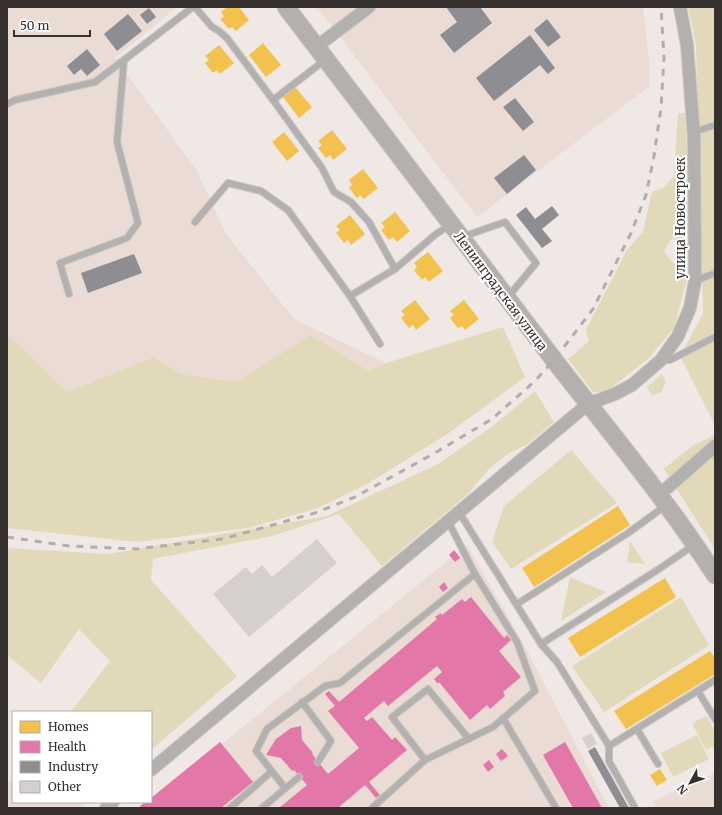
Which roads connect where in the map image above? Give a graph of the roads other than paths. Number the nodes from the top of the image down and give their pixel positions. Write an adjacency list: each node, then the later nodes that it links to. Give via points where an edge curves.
1 (194, 7): 6 (lane); 7 (lane, via 212,27 227,38)
2 (286, 7): 5 (main road, Ленинградская улица)
3 (369, 7): 5 (street)
4 (680, 7): 10 (street, улица Новостроек, via 688,45)
5 (321, 53): 7 (lane); 12 (main road, Ленинградская улица)
6 (124, 60): 8 (lane, via 95,82); 16 (lane, via 117,142 138,223 127,238 60,263)
7 (273, 100): 13 (lane, via 322,168 334,192 351,202 369,222)
8 (7, 104)
9 (715, 125): 10 (lane)
10 (694, 132): 15 (street, улица Новостроек)
11 (195, 222): 17 (lane, via 228,183 261,191 288,210)
12 (456, 231): 13 (lane, via 436,234); 18 (main road, Ленинградская улица); 18 (lane, via 505,222 536,263)
13 (395, 269): 17 (lane)
14 (715, 273): 15 (lane)
15 (695, 281): 21 (street, улица Новостроек, via 690,308 678,336)
16 (69, 294)
17 (350, 296): 20 (lane)
18 (507, 298): 22 (main road, Ленинградская улица)
19 (715, 337): 21 (lane, via 670,360)
20 (380, 344)
21 (661, 360): 22 (street, улица Новостроек, via 632,385)
22 (588, 404): 24 (main road, Ленинградская улица); 25 (street, улица Новостроек)
23 (715, 446): 24 (street)
24 (662, 500): 27 (main road, Ленинградская улица); 30 (lane, via 622,537)
25 (459, 512): 26 (street, улица Новостроек); 30 (lane)
26 (448, 521): 28 (lane); 43 (street, улица Новостроек)
27 (695, 544): 29 (main road, Ленинградская улица); 31 (lane)
28 (475, 574): 34 (lane, via 340,684 325,686); 35 (lane, via 517,642 535,690)
29 (715, 575)
30 (517, 604): 31 (lane)
31 (541, 644): 39 (lane, via 557,662)
32 (715, 680): 33 (lane)
33 (698, 691): 36 (lane); 37 (lane)
34 (302, 702): 41 (lane, via 331,741); 44 (lane, via 267,729 256,751)
35 (503, 718): 38 (lane, via 494,727); 50 (lane)
36 (715, 719)
37 (637, 729): 39 (lane); 42 (lane)
38 (469, 739): 40 (lane); 40 (lane, via 428,689 392,717)
39 (609, 746): 51 (lane, via 609,761)
40 (425, 760): 49 (lane)
41 (318, 762)
42 (658, 764)
43 (152, 769)
44 (271, 772): 46 (lane); 47 (lane)
45 (299, 777): 46 (lane)
46 (285, 788): 48 (lane)
47 (230, 808)
48 (262, 808)
49 (372, 808)
50 (556, 808)
51 (635, 808)

